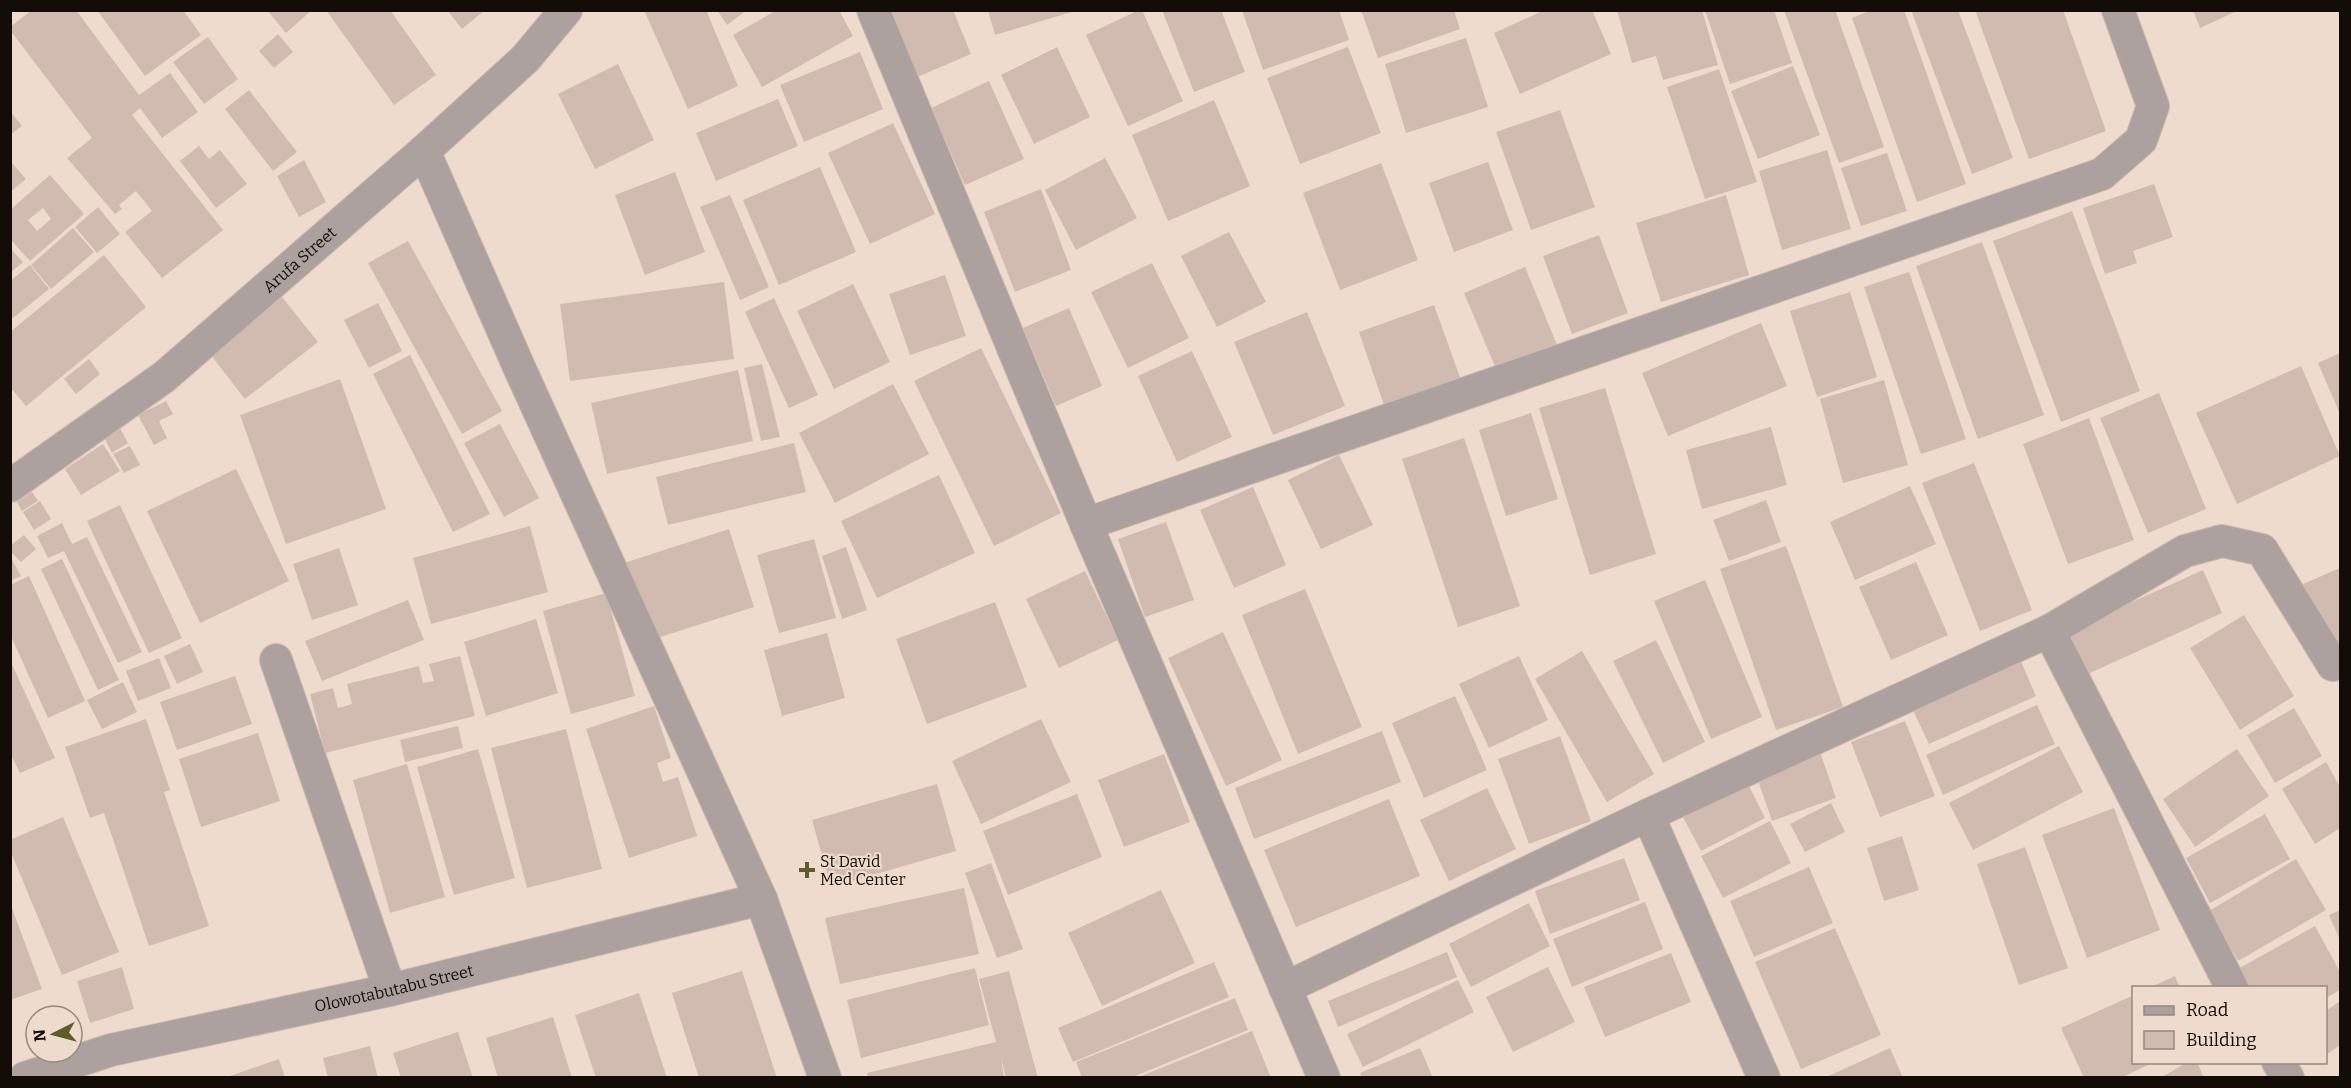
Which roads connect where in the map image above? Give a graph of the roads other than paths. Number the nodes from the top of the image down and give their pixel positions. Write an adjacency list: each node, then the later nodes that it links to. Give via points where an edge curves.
1 (566, 10): 4 (street, Arufa Street, via 525,59)
2 (873, 10): 6 (street)
3 (2118, 10): 6 (street, via 2153,106 2141,140 2102,174)
4 (424, 151): 5 (street, Arufa Street, via 164,377); 11 (street)
5 (10, 486)
6 (1086, 524): 13 (street)
7 (2049, 631): 9 (street, via 2185,552 2222,541 2262,550); 10 (street); 12 (street)
8 (276, 660): 14 (street)
9 (2333, 665)
10 (1648, 815): 13 (street); 19 (street)
11 (761, 899): 14 (street, Olowotabutabu Street); 17 (street)
12 (2231, 986)
13 (1285, 988): 18 (street)
14 (390, 990): 16 (street, Olowotabutabu Street, via 111,1050)
15 (2279, 1064): 20 (street)
16 (25, 1077)
17 (825, 1077)
18 (1324, 1077)
19 (1764, 1077)
20 (2288, 1077)

